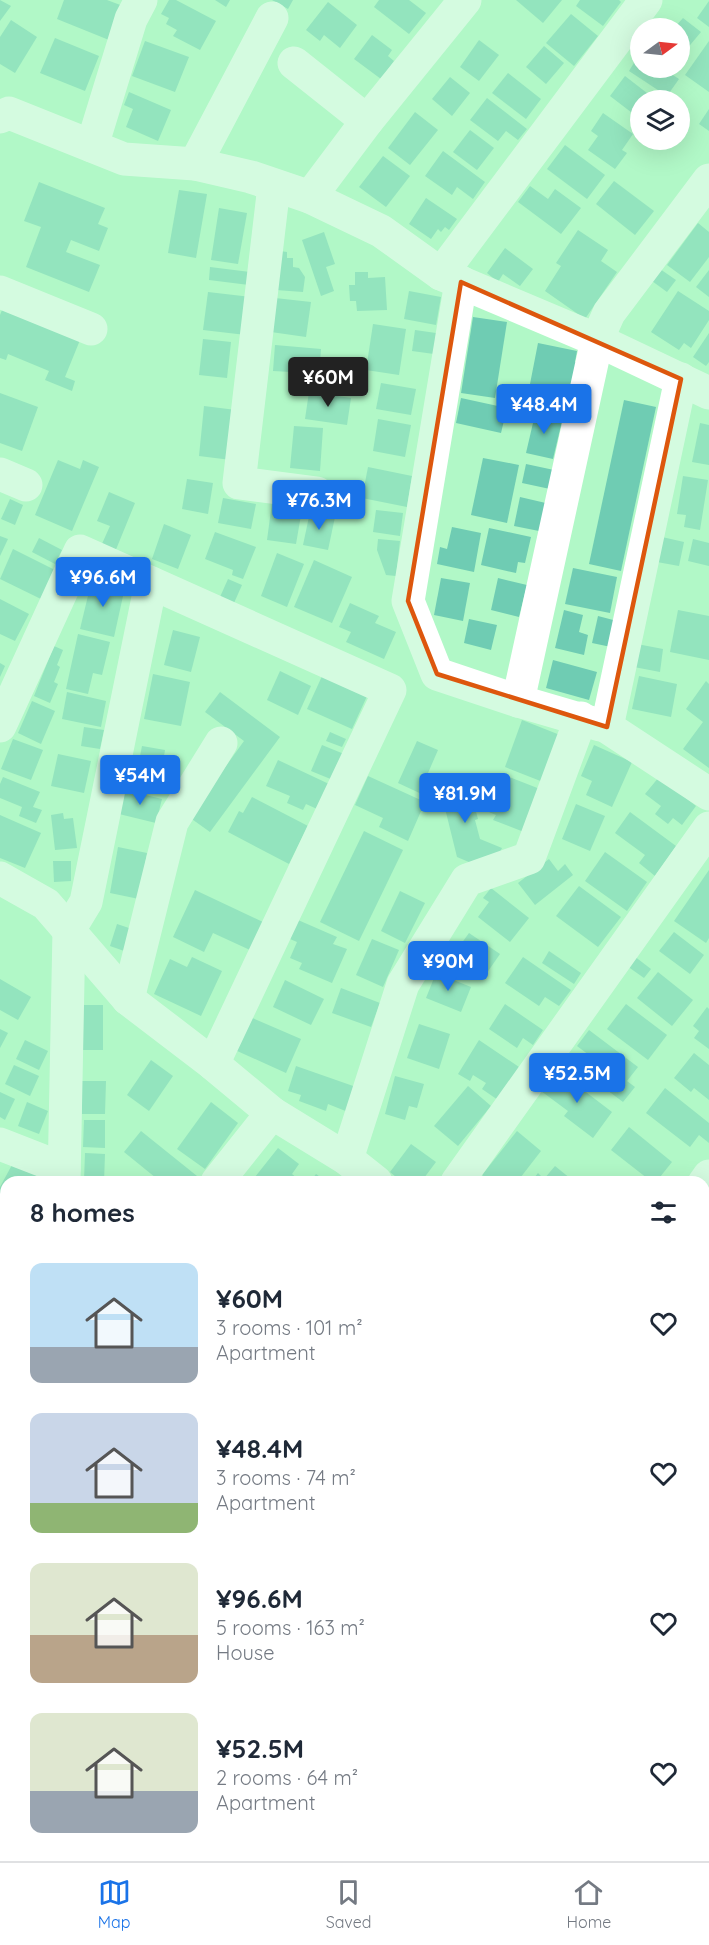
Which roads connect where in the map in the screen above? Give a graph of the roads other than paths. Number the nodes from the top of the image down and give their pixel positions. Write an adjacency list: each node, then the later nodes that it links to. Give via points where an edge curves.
1 (141, 0): 8 (street, via 131,19)
2 (646, 0): 13 (street)
3 (452, 5): 7 (street)
4 (272, 18): 9 (street)
5 (294, 63): 7 (street)
6 (3, 112): 8 (street)
7 (367, 121): 11 (street)
8 (92, 146): 9 (street, via 124,159)
9 (195, 164): 10 (street)
10 (274, 186): 11 (street); 18 (street, via 239,483)
11 (310, 197): 13 (street, via 381,231)
12 (704, 198): 16 (street, via 609,313)
13 (451, 278): 16 (street); 20 (street, via 408,601 437,674)
14 (0, 292): 15 (street)
15 (91, 329)
16 (597, 340): 17 (street); 20 (street)
17 (695, 386): 21 (street)
18 (317, 493)
19 (151, 583): 22 (street, via 80,551); 27 (street, via 86,902); 29 (street, via 390,690)
20 (518, 701): 21 (street)
21 (594, 722): 24 (street); 32 (street, via 529,858 466,880 404,984)
22 (0, 726)
23 (221, 743): 28 (street, via 172,822)
24 (709, 794)
25 (709, 828): 36 (street)
26 (0, 878): 27 (street, via 46,904)
27 (69, 930): 28 (street); 33 (street)
28 (128, 999): 29 (street)
29 (213, 1064): 30 (street)
30 (272, 1113): 32 (street); 34 (street)
31 (0, 1143): 33 (street)
32 (347, 1159): 35 (street)
33 (64, 1175)
34 (223, 1176)
35 (368, 1176)
36 (461, 1176)

